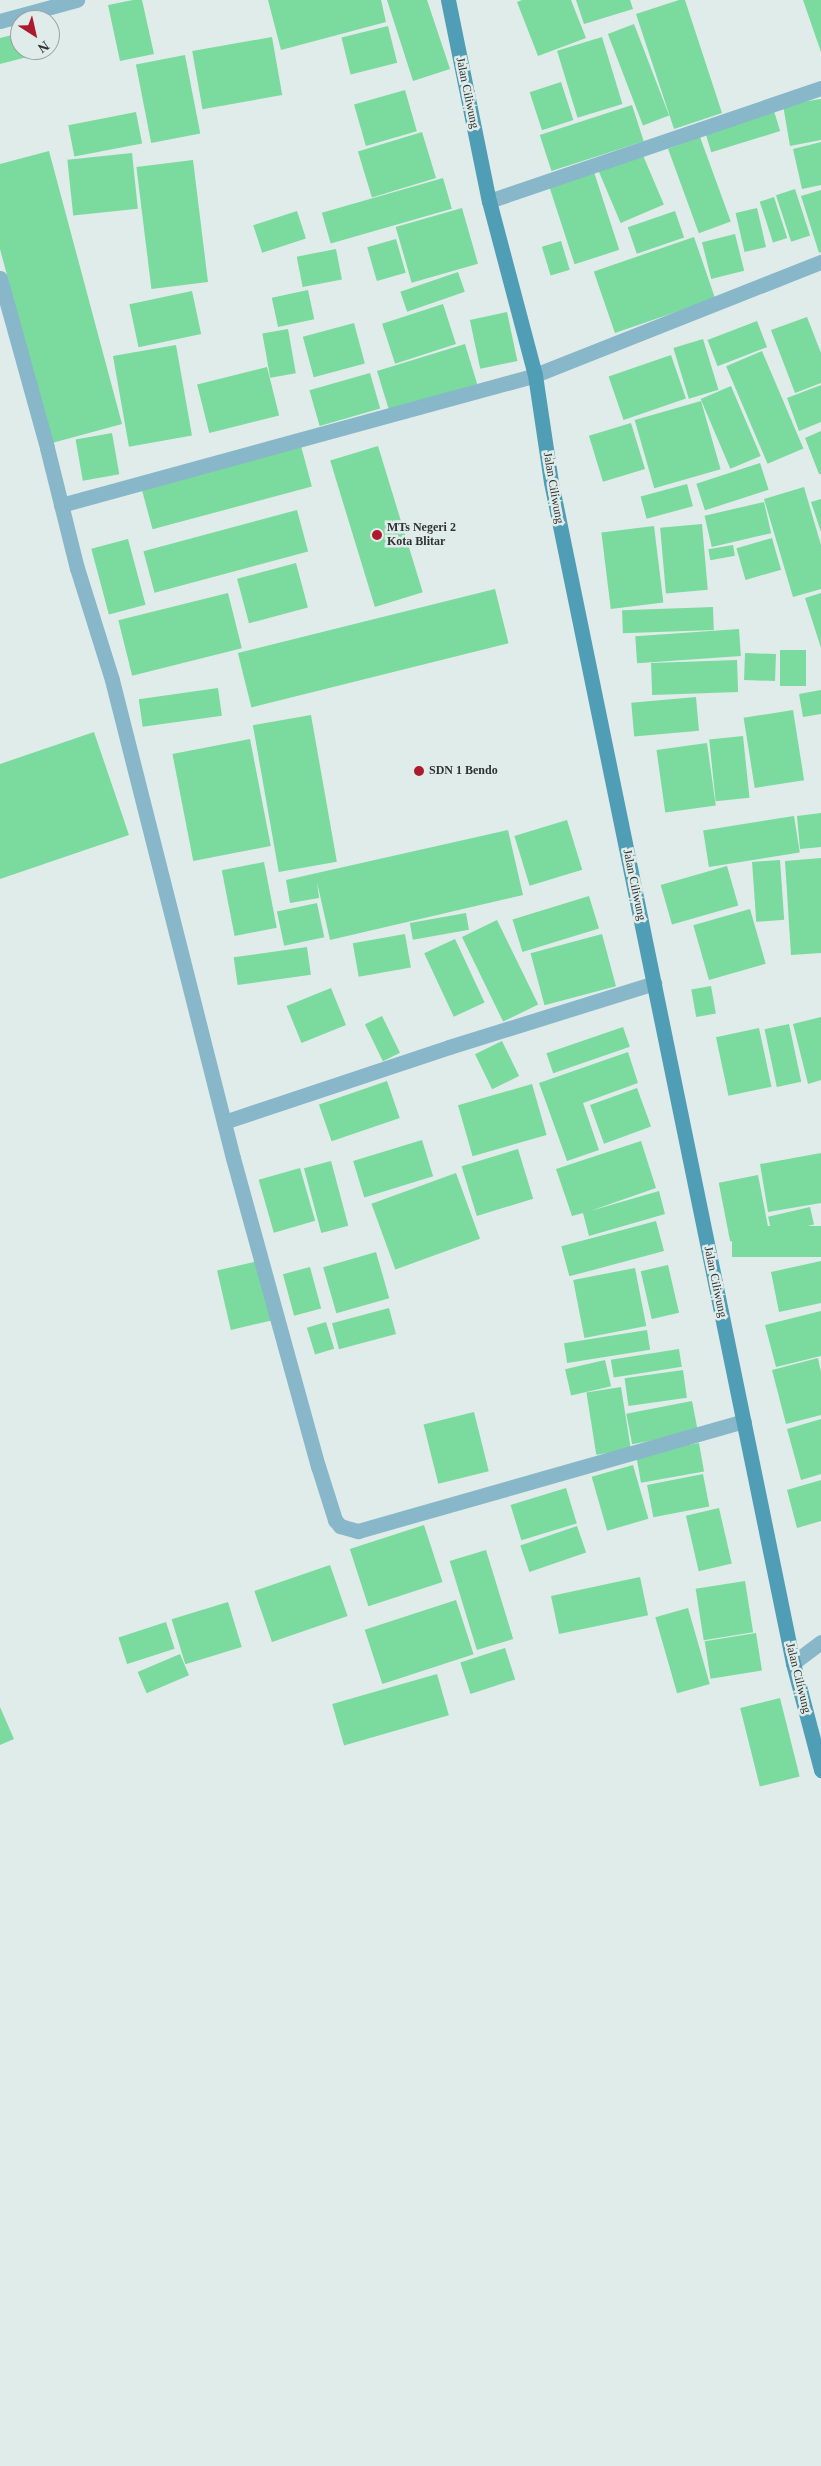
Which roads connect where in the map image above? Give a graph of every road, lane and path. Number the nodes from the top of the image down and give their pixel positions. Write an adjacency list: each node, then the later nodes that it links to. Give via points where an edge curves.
1 (77, 0): 3 (street)
2 (448, 0): 5 (main road, Jalan Ciliwung)
3 (0, 21)
4 (821, 88): 5 (street)
5 (489, 201): 8 (main road, Jalan Ciliwung)
6 (821, 262): 8 (street)
7 (0, 278): 9 (street)
8 (535, 375): 9 (street); 10 (main road, Jalan Ciliwung, via 551,482)
9 (61, 505): 11 (street, via 112,680)
10 (654, 983): 11 (street); 12 (main road, Jalan Ciliwung)
11 (224, 1122): 12 (street, via 318,1466 335,1520 340,1526 358,1531)
12 (744, 1421): 14 (main road, Jalan Ciliwung)
13 (821, 1642): 14 (street)
14 (793, 1663): 15 (main road, Jalan Ciliwung)
15 (821, 1770)

